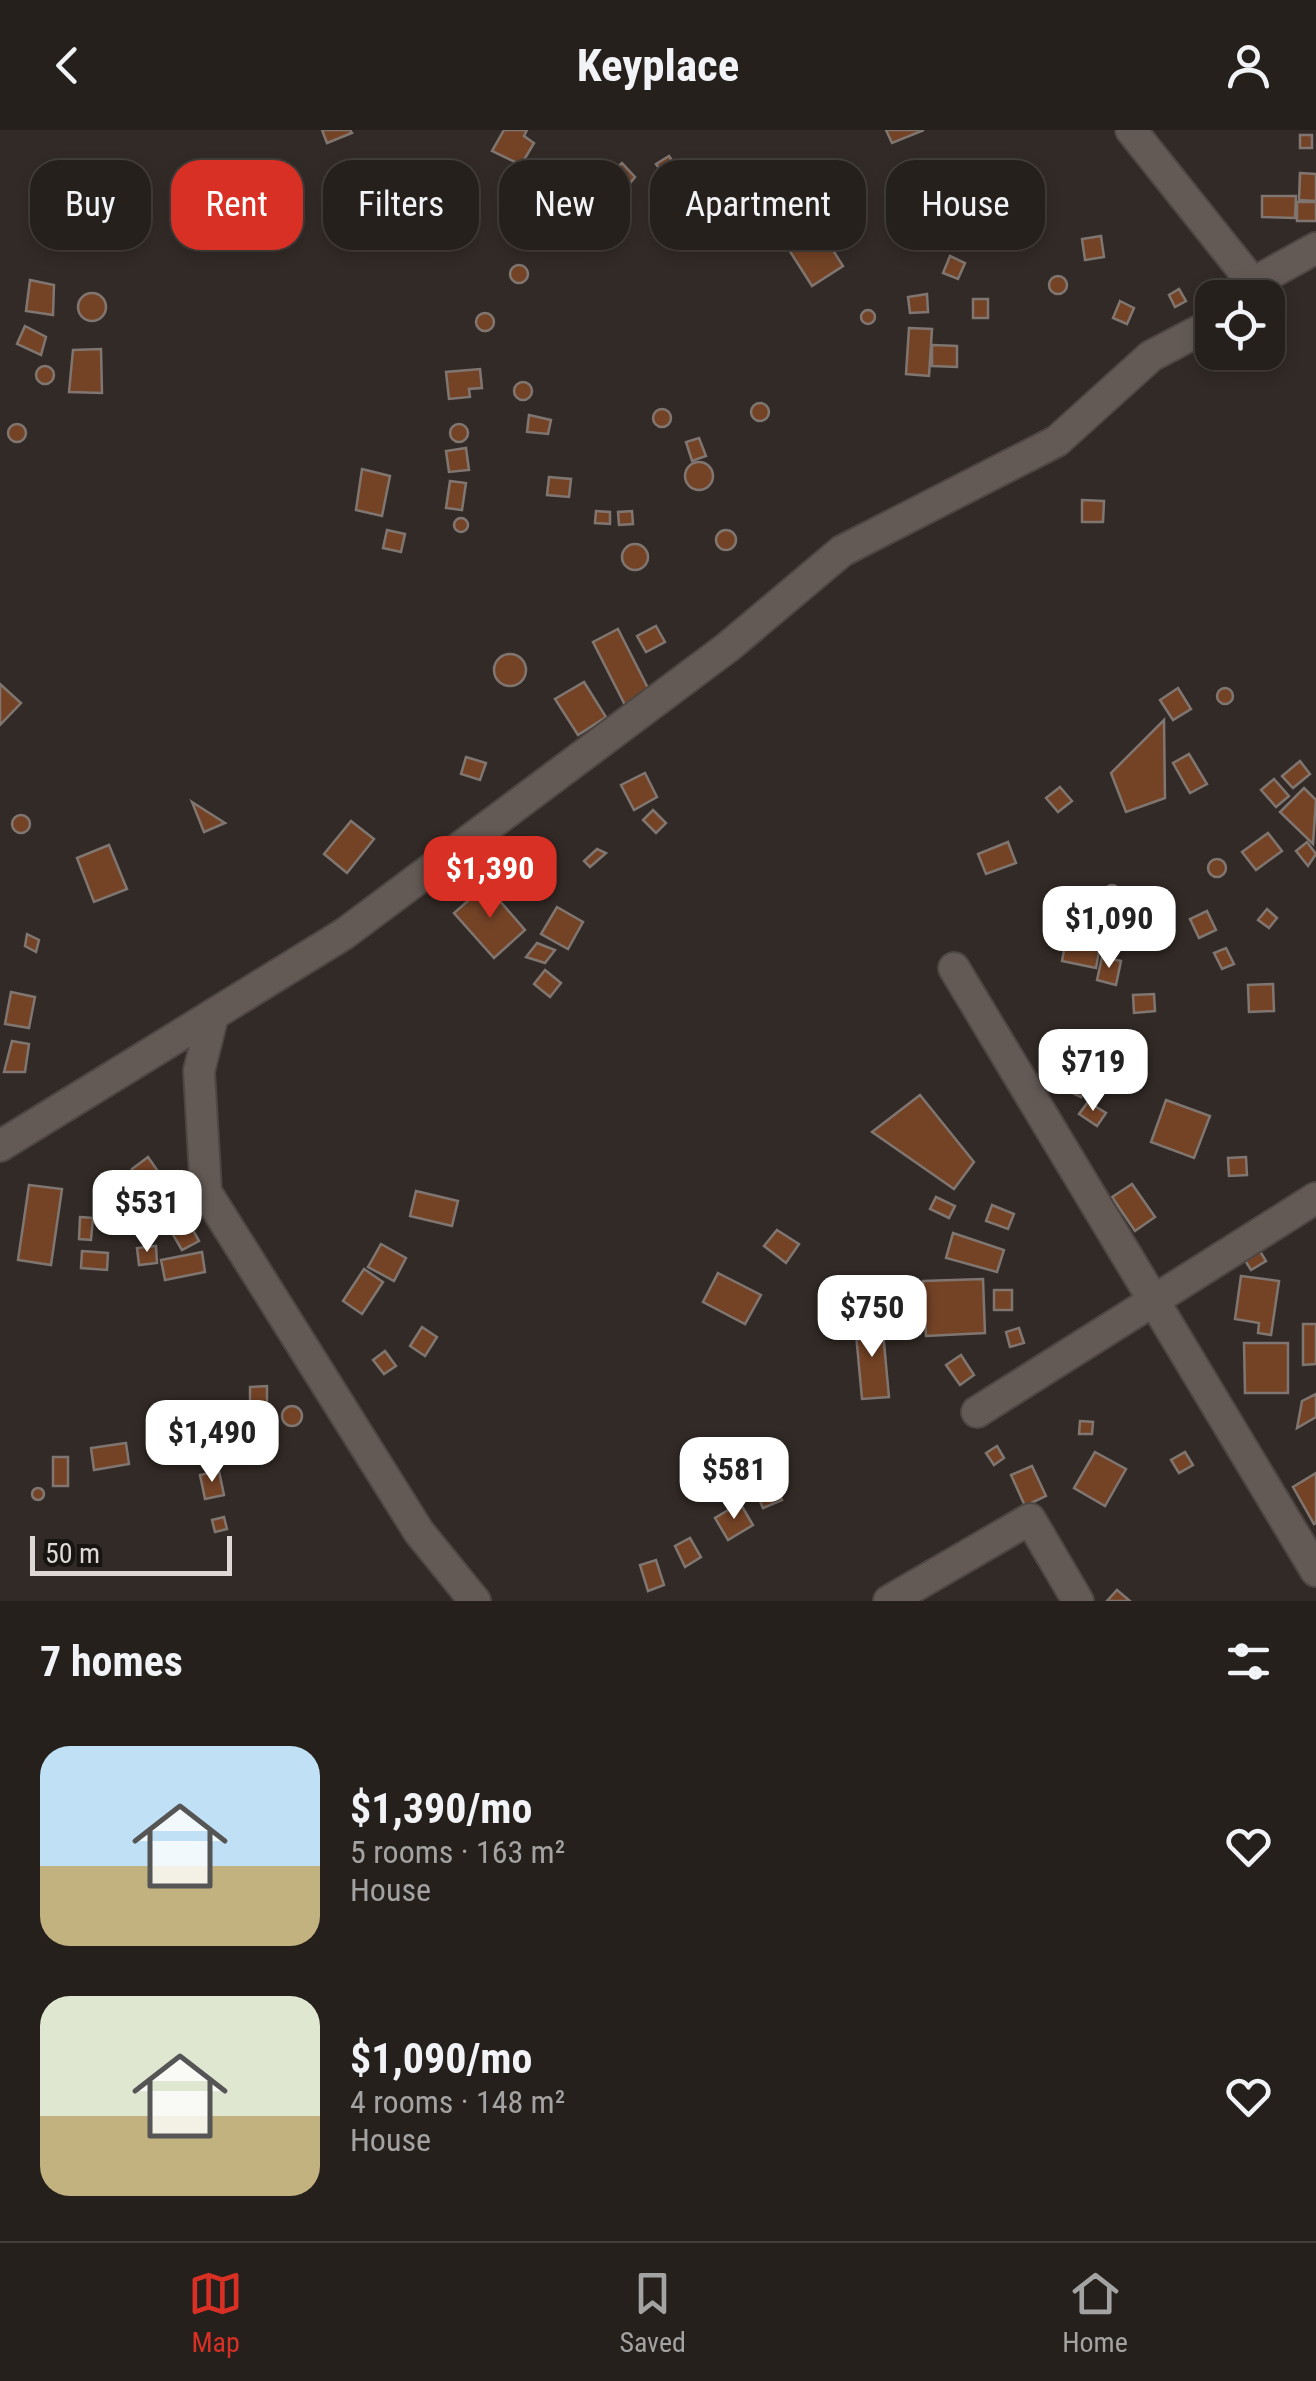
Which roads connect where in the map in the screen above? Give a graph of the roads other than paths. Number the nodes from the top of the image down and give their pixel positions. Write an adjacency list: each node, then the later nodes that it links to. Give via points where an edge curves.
1 (1132, 130): 3 (street)
2 (1316, 248): 4 (street)
3 (1239, 280)
4 (1263, 280)
5 (1195, 333): 7 (street, via 1151,356 1057,441 842,551 728,647 344,934)
6 (954, 968): 10 (street)
7 (213, 1015): 8 (street); 13 (street, via 198,1071 206,1192 418,1532)
8 (0, 1146)
9 (1316, 1198): 10 (street)
10 (1152, 1298): 11 (street); 12 (street)
11 (977, 1412)
12 (1316, 1571)
13 (475, 1601)
14 (889, 1601): 15 (street, via 1030,1518)
15 (1078, 1601)

